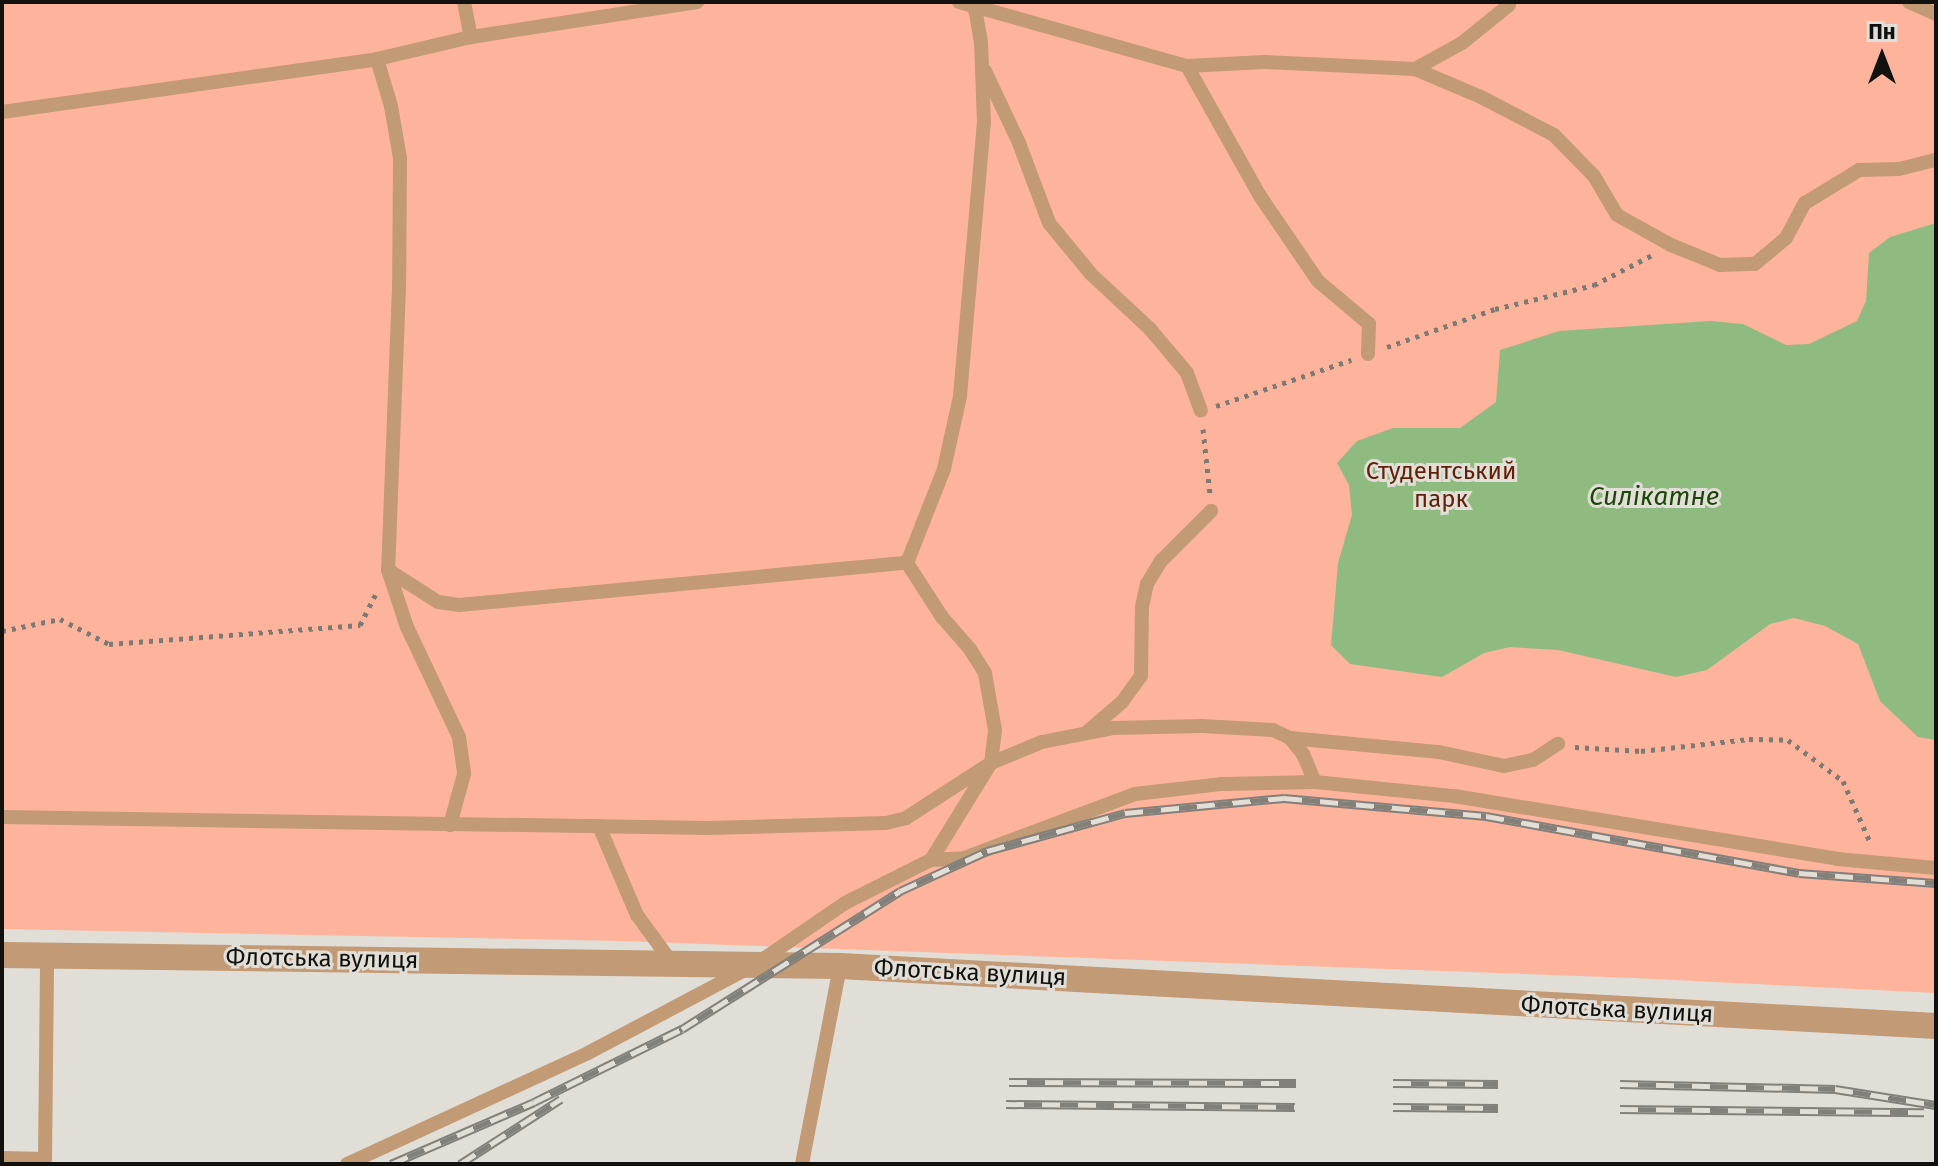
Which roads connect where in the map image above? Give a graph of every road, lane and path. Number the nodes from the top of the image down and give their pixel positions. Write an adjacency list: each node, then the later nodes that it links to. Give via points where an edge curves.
1 (464, 2): 7 (lane)
2 (697, 2): 7 (lane)
3 (1909, 2): 6 (lane)
4 (966, 3): 9 (lane); 10 (lane)
5 (1515, 3): 11 (lane, via 1462,43)
6 (1936, 14)
7 (471, 37): 8 (lane)
8 (377, 59): 12 (lane); 19 (lane, via 400,158)
9 (981, 64): 16 (lane, via 1049,223 1187,373); 18 (lane, via 984,123 960,396 944,469)
10 (1187, 66): 11 (lane, via 1264,62); 15 (lane, via 1260,196 1318,281 1369,324)
11 (1415, 69): 14 (lane, via 1554,135 1594,176 1617,215)
12 (2, 112)
13 (1936, 160): 14 (lane, via 1899,169 1859,170 1805,203 1786,238 1755,264 1720,265)
14 (1671, 245): 15 (path, via 1594,285 1495,309)
15 (1368, 354): 16 (path)
16 (1201, 411): 17 (path)
17 (1211, 511): 21 (lane, via 1161,561 1147,584 1141,676 1122,702)
18 (907, 563): 19 (lane, via 459,605 438,602); 24 (lane, via 985,673 995,730)
19 (388, 570): 20 (path, via 360,625 109,644 60,619); 27 (lane, via 407,627 459,737 464,774)
20 (2, 631)
21 (1084, 734): 22 (lane, via 1113,728 1202,726 1273,730); 24 (lane, via 1042,742)
22 (1290, 738): 23 (lane, via 1439,752 1504,766 1533,760); 25 (lane)
23 (1558, 744): 30 (path, via 1641,751 1788,740 1843,781)
24 (991, 763): 28 (lane, via 906,818 886,823); 29 (lane)
25 (1315, 782): 29 (lane, via 1222,784 1135,794 964,858); 30 (lane, via 1454,796)
26 (2, 817): 27 (lane)
27 (450, 825): 28 (lane)
28 (599, 826): 34 (lane, via 637,915)
29 (931, 860): 35 (lane, via 845,903)
30 (1880, 865): 31 (lane)
31 (1936, 868)
32 (2, 955): 33 (street, Флотська вулиця)
33 (47, 956): 34 (street, Флотська вулиця); 39 (lane)
34 (672, 963): 35 (street, Флотська вулиця)
35 (756, 964): 36 (street, Флотська вулиця); 40 (lane, via 588,1053)
36 (840, 966): 37 (street, Флотська вулиця); 41 (lane)
37 (1936, 1026)
38 (2, 1158): 39 (lane)
39 (50, 1161)
40 (347, 1164)
41 (802, 1164)

